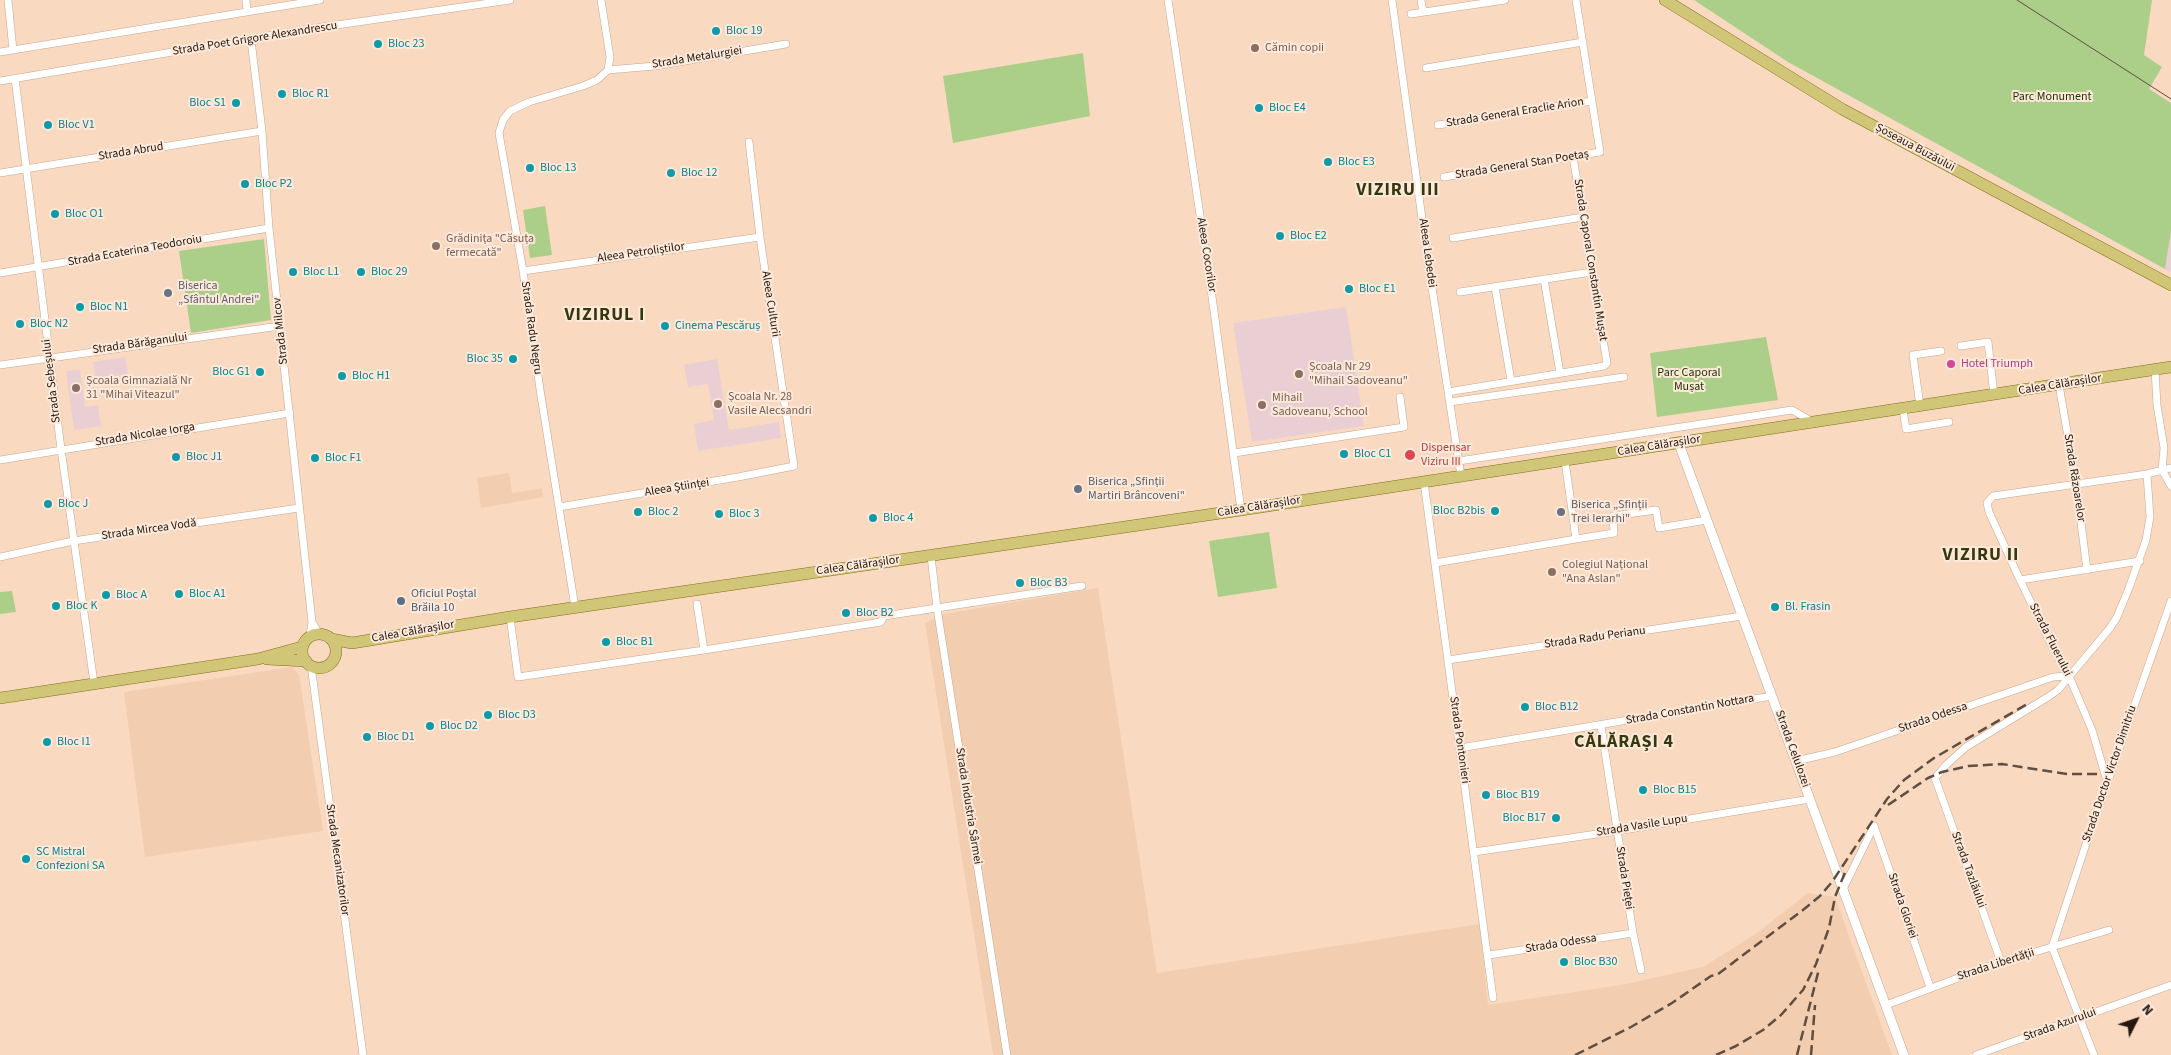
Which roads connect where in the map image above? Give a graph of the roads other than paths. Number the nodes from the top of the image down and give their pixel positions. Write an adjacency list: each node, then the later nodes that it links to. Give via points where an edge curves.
1 (8, 0): 18 (street)
2 (246, 0): 12 (street)
3 (320, 0): 12 (street)
4 (510, 0): 15 (street, Strada Poet Grigore Alexandrescu)
5 (600, 0): 21 (street, via 610,57)
6 (1168, 0): 65 (street, Aleea Cocorilor)
7 (1392, 0): 54 (street, Aleea Lebedei)
8 (1421, 0): 13 (street)
9 (1505, 0): 13 (street)
10 (1576, 0): 16 (street)
11 (1665, 0): 41 (main road, Șoseaua Buzăului, via 1842,109)
12 (247, 11): 18 (street)
13 (1423, 12): 14 (street)
14 (1411, 14)
15 (250, 40): 22 (street, Strada Poet Grigore Alexandrescu); 26 (street, Strada Milcov)
16 (1583, 42): 20 (street); 24 (street)
17 (786, 44): 21 (street, Strada Metalurgiei, via 655,66)
18 (13, 50): 19 (street)
19 (0, 52)
20 (1426, 68)
21 (608, 70): 37 (street, Strada Radu Negru, via 583,86 520,106 503,120 500,145)
22 (15, 78): 23 (street, Strada Poet Grigore Alexandrescu); 29 (street, Strada Sebeșului)
23 (0, 81)
24 (1592, 101): 25 (street, Strada General Eraclie Arion); 28 (street, Strada General Stan Poetaș, via 1600,152)
25 (1438, 125)
26 (262, 130): 29 (street, Strada Abrud); 33 (street, Strada Milcov)
27 (749, 142): 34 (street, Aleea Culturii)
28 (1572, 157): 31 (street, Strada General Stan Poetaș); 32 (street, Strada Caporal Constantin Mușat)
29 (27, 169): 30 (street, Strada Abrud); 36 (street, Strada Sebeșului)
30 (0, 173)
31 (1444, 177)
32 (1583, 216): 35 (street); 38 (street, Strada Caporal Constantin Mușat)
33 (269, 228): 36 (street, Strada Ecaterina Teodoroiu); 44 (street, Strada Milcov)
34 (760, 237): 37 (street, Aleea Petroliștilor); 69 (street, Aleea Culturii)
35 (1453, 238)
36 (39, 267): 39 (street, Strada Ecaterina Teodoroiu); 47 (street, Strada Sebeșului)
37 (523, 271): 77 (street, Strada Radu Negru)
38 (1592, 272): 40 (street); 50 (street, Strada Caporal Constantin Mușat, via 1607,363)
39 (0, 273)
40 (1544, 279): 42 (street); 50 (street)
41 (2171, 285)
42 (1495, 287): 43 (street); 52 (street)
43 (1460, 292)
44 (280, 326): 47 (street, Strada Bărăganului); 60 (street, Strada Milcov)
45 (1961, 346): 55 (street, via 1988,342)
46 (1941, 351): 58 (street, via 1913,355)
47 (49, 356): 48 (street, Strada Bărăganului); 64 (street, Strada Sebeșului)
48 (0, 365)
49 (2165, 366): 53 (main road, Calea Călărașilor); 71 (street, via 2157,405 2164,448)
50 (1560, 373): 52 (street)
51 (1624, 377): 57 (street)
52 (1511, 381): 54 (street)
53 (2059, 385): 55 (main road, Calea Călărașilor); 75 (street, Strada Răzoarelor)
54 (1448, 392): 57 (street, Aleea Lebedei)
55 (1994, 395): 58 (main road, Calea Călărașilor)
56 (1400, 396): 65 (street, via 1404,427)
57 (1450, 402): 67 (street, Aleea Lebedei)
58 (1920, 406): 59 (main road, Calea Călărașilor)
59 (1903, 408): 61 (main road, Calea Călărașilor); 62 (street, via 1906,429)
60 (290, 412): 64 (street, Strada Nicolae Iorga); 78 (street, Strada Milcov)
61 (1814, 422): 63 (main road, Calea Călărașilor); 67 (street, via 1792,410)
62 (1949, 422)
63 (1679, 444): 68 (main road, Calea Călărașilor); 80 (street, Strada Celulozei)
64 (61, 449): 66 (street, Strada Nicolae Iorga); 82 (street, Strada Sebeșului)
65 (1234, 453): 79 (street, Aleea Cocorilor)
66 (0, 460)
67 (1459, 461): 73 (street, Aleea Lebedei)
68 (1565, 461): 73 (main road, Calea Călărașilor); 81 (street)
69 (794, 466): 77 (street, Aleea Științei)
70 (2171, 468): 71 (street)
71 (2162, 470): 72 (street); 76 (street)
72 (2147, 474): 75 (street); 85 (street, via 2150,517)
73 (1462, 476): 74 (main road, Calea Călărașilor)
74 (1424, 482): 79 (main road, Calea Călărașilor); 86 (street, Strada Pontonieri)
75 (2076, 483): 87 (street, Strada Răzoarelor); 88 (street, Strada Fluerului, via 1994,496 1987,502 1988,512)
76 (2171, 486)
77 (559, 507): 92 (street, Strada Radu Negru)
78 (299, 508): 82 (street, Strada Mircea Vodă); 96 (street, Strada Milcov)
79 (1241, 510): 83 (main road, Calea Călărașilor)
80 (1707, 520): 81 (street, via 1659,528 1656,510 1613,516 1614,533); 95 (street, Strada Celulozei)
81 (1576, 539): 86 (street)
82 (73, 541): 84 (street, Strada Mircea Vodă); 106 (street, Strada Sebeșului)
83 (931, 556): 92 (main road, Calea Călărașilor); 93 (street, Strada Industria Sârmei)
84 (0, 557)
85 (2140, 561): 87 (street); 105 (street, via 2117,617)
86 (1435, 563): 103 (street, Strada Pontonieri)
87 (2087, 570): 88 (street)
88 (2020, 580): 105 (street, Strada Fluerului)
89 (1082, 586): 93 (street)
90 (2171, 601): 112 (street, Strada Doctor Victor Dimitriu)
91 (697, 604): 100 (street)
92 (575, 607): 94 (main road, Calea Călărașilor)
93 (937, 608): 100 (street, via 884,616 881,622); 129 (street, Strada Industria Sârmei)
94 (510, 616): 98 (main road, Calea Călărașilor); 100 (street, via 518,677)
95 (1742, 616): 103 (street, Strada Radu Perianu); 107 (street, Strada Celulozei)
96 (315, 635): 97 (main road); 99 (main road)
97 (330, 639): 98 (main road, Calea Călărașilor); 101 (main road, via 335,648)
98 (352, 643): 101 (main road, Calea Călărașilor)
99 (302, 647): 102 (main road); 104 (main road, via 303,657)
100 (704, 650)
101 (334, 657): 104 (main road, via 324,666)
102 (258, 659): 104 (main road); 106 (main road)
103 (1448, 660): 110 (street, Strada Pontonieri)
104 (308, 663): 128 (street, Strada Mecanizatorilor)
105 (2069, 676): 111 (street, Strada Odessa, via 2053,677 1835,752); 112 (street, Strada Fluerului, via 2092,730); 121 (street, Strada Tazlăului, via 2048,698 1966,747 1935,778)
106 (94, 683): 108 (main road)
107 (1772, 696): 109 (street, Strada Constantin Nottara); 111 (street, Strada Celulozei)
108 (0, 698)
109 (1601, 726): 110 (street, Strada Constantin Nottara); 114 (street, Strada Pieței)
110 (1460, 748): 115 (street, Strada Pontonieri)
111 (1796, 761): 113 (street, Strada Celulozei)
112 (2107, 781): 119 (street, Strada Doctor Victor Dimitriu)
113 (1810, 798): 114 (street, Strada Vasile Lupu); 116 (street, Strada Celulozei)
114 (1617, 831): 115 (street, Strada Vasile Lupu); 118 (street, Strada Pieței)
115 (1474, 852): 120 (street, Strada Pontonieri)
116 (1843, 889): 124 (street, Strada Gloriei, via 1874,826); 126 (street, Strada Celulozei)
117 (2109, 930): 119 (street, Strada Libertății)
118 (1633, 932): 120 (street, Strada Odessa); 122 (street, Strada Pieței)
119 (2052, 947): 121 (street, Strada Libertății); 127 (street)
120 (1489, 955): 125 (street, Strada Pontonieri)
121 (2001, 962): 124 (street, Strada Libertății)
122 (1641, 970)
123 (2171, 985): 127 (street, Strada Azurului)
124 (1930, 987): 126 (street, Strada Libertății)
125 (1494, 998)
126 (1886, 1005): 130 (street, Strada Celulozei)
127 (2080, 1018): 131 (street, Strada Azurului); 132 (street)
128 (363, 1055)
129 (1006, 1055)
130 (1904, 1055)
131 (1976, 1055)
132 (2094, 1055)

